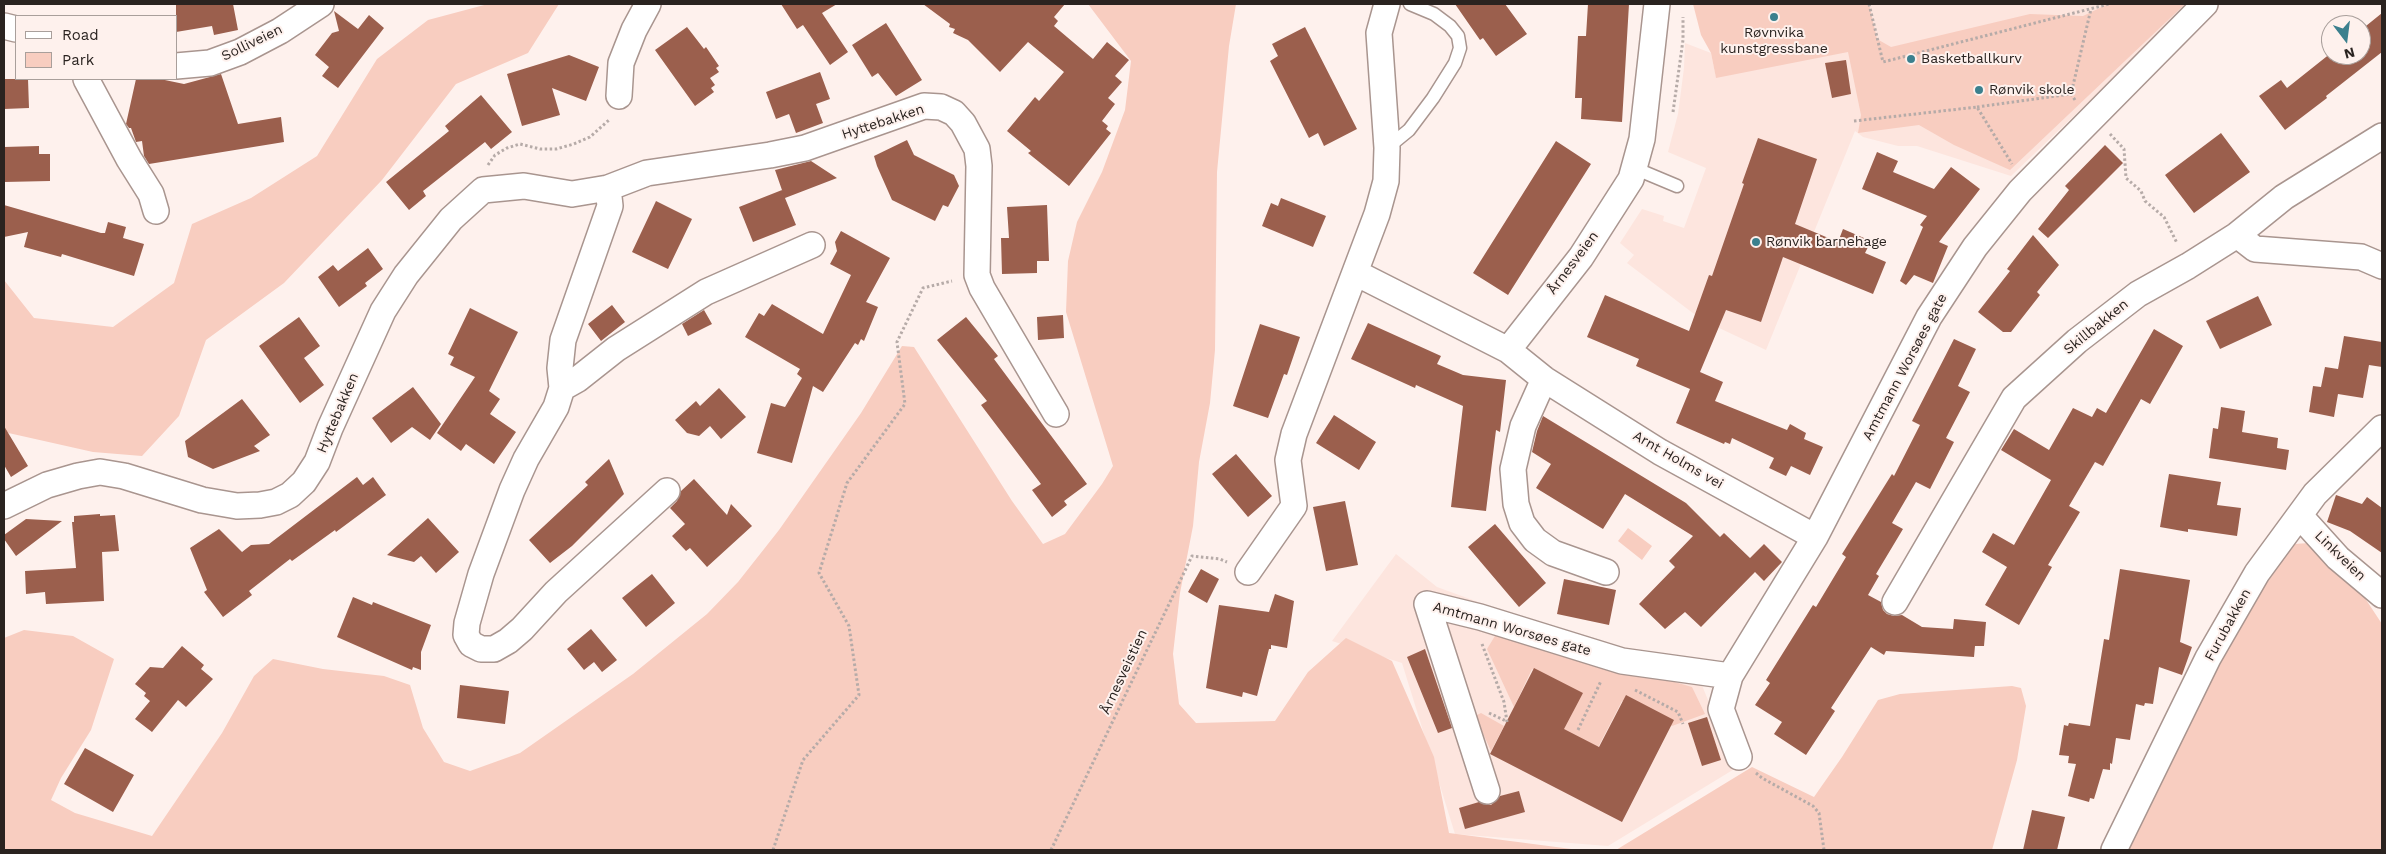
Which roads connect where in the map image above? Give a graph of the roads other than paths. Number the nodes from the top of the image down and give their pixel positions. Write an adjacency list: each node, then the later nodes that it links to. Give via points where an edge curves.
1 (321, 4): 7 (street, Solliveien, via 240,52 210,63)
2 (648, 4): 9 (street, via 621,63)
3 (1387, 4): 11 (street, via 1379,33)
4 (1410, 4): 11 (lane, via 1434,14 1450,26 1458,36 1460,48 1455,63 1433,98 1409,130)
5 (1657, 4): 12 (street, Årnesveien, via 1642,139)
6 (2205, 4): 28 (street, Amtmann Worsøes gate, via 2020,191 1975,246 1929,317)
7 (178, 66)
8 (87, 80): 15 (street, via 151,194)
9 (619, 96)
10 (2382, 136): 16 (street, Skillbakken, via 2284,197)
11 (1387, 148): 19 (street, via 1386,181)
12 (1634, 168): 13 (lane); 20 (street, Årnesveien, via 1631,179 1581,257)
13 (1677, 186)
14 (608, 188): 22 (street, via 610,206 563,340); 23 (street, Hyttebakken, via 647,173 805,148 924,106 942,107 954,113 977,149 977,275); 26 (street, Hyttebakken, via 572,194 524,186 483,190 451,219 406,275 383,311 317,462 304,482 290,495 260,506 237,506 202,500 100,472 47,485)
15 (156, 211)
16 (2237, 235): 18 (street, via 2255,249 2361,257); 32 (street, Skillbakken, via 2138,294 2014,398)
17 (812, 244): 22 (street, via 706,292 623,344)
18 (2382, 266)
19 (1356, 273): 20 (street); 29 (street, via 1294,434 1288,460 1294,506)
20 (1508, 350): 21 (street, Arnt Holms vei)
21 (1544, 379): 28 (street, Arnt Holms vei, via 1660,452); 30 (street, via 1523,426 1513,469 1516,504 1522,523 1535,540 1553,553)
22 (562, 388): 25 (street, via 556,407 512,490 481,574 467,623 466,635 472,644 481,649 494,649 508,641 556,592)
23 (1056, 414)
24 (2382, 428): 27 (street, Furubakken, via 2316,494)
25 (667, 491)
26 (4, 506)
27 (2300, 516): 31 (street, Linkveien, via 2338,558); 36 (street, Furubakken, via 2257,573 2208,658)
28 (1815, 537): 33 (street, Amtmann Worsøes gate)
29 (1248, 572)
30 (1606, 572)
31 (2382, 595)
32 (1895, 602)
33 (1730, 676): 34 (street, Amtmann Worsøes gate, via 1721,709); 35 (street, Amtmann Worsøes gate, via 1622,661 1427,604)
34 (1739, 757)
35 (1487, 791)
36 (2114, 850)

